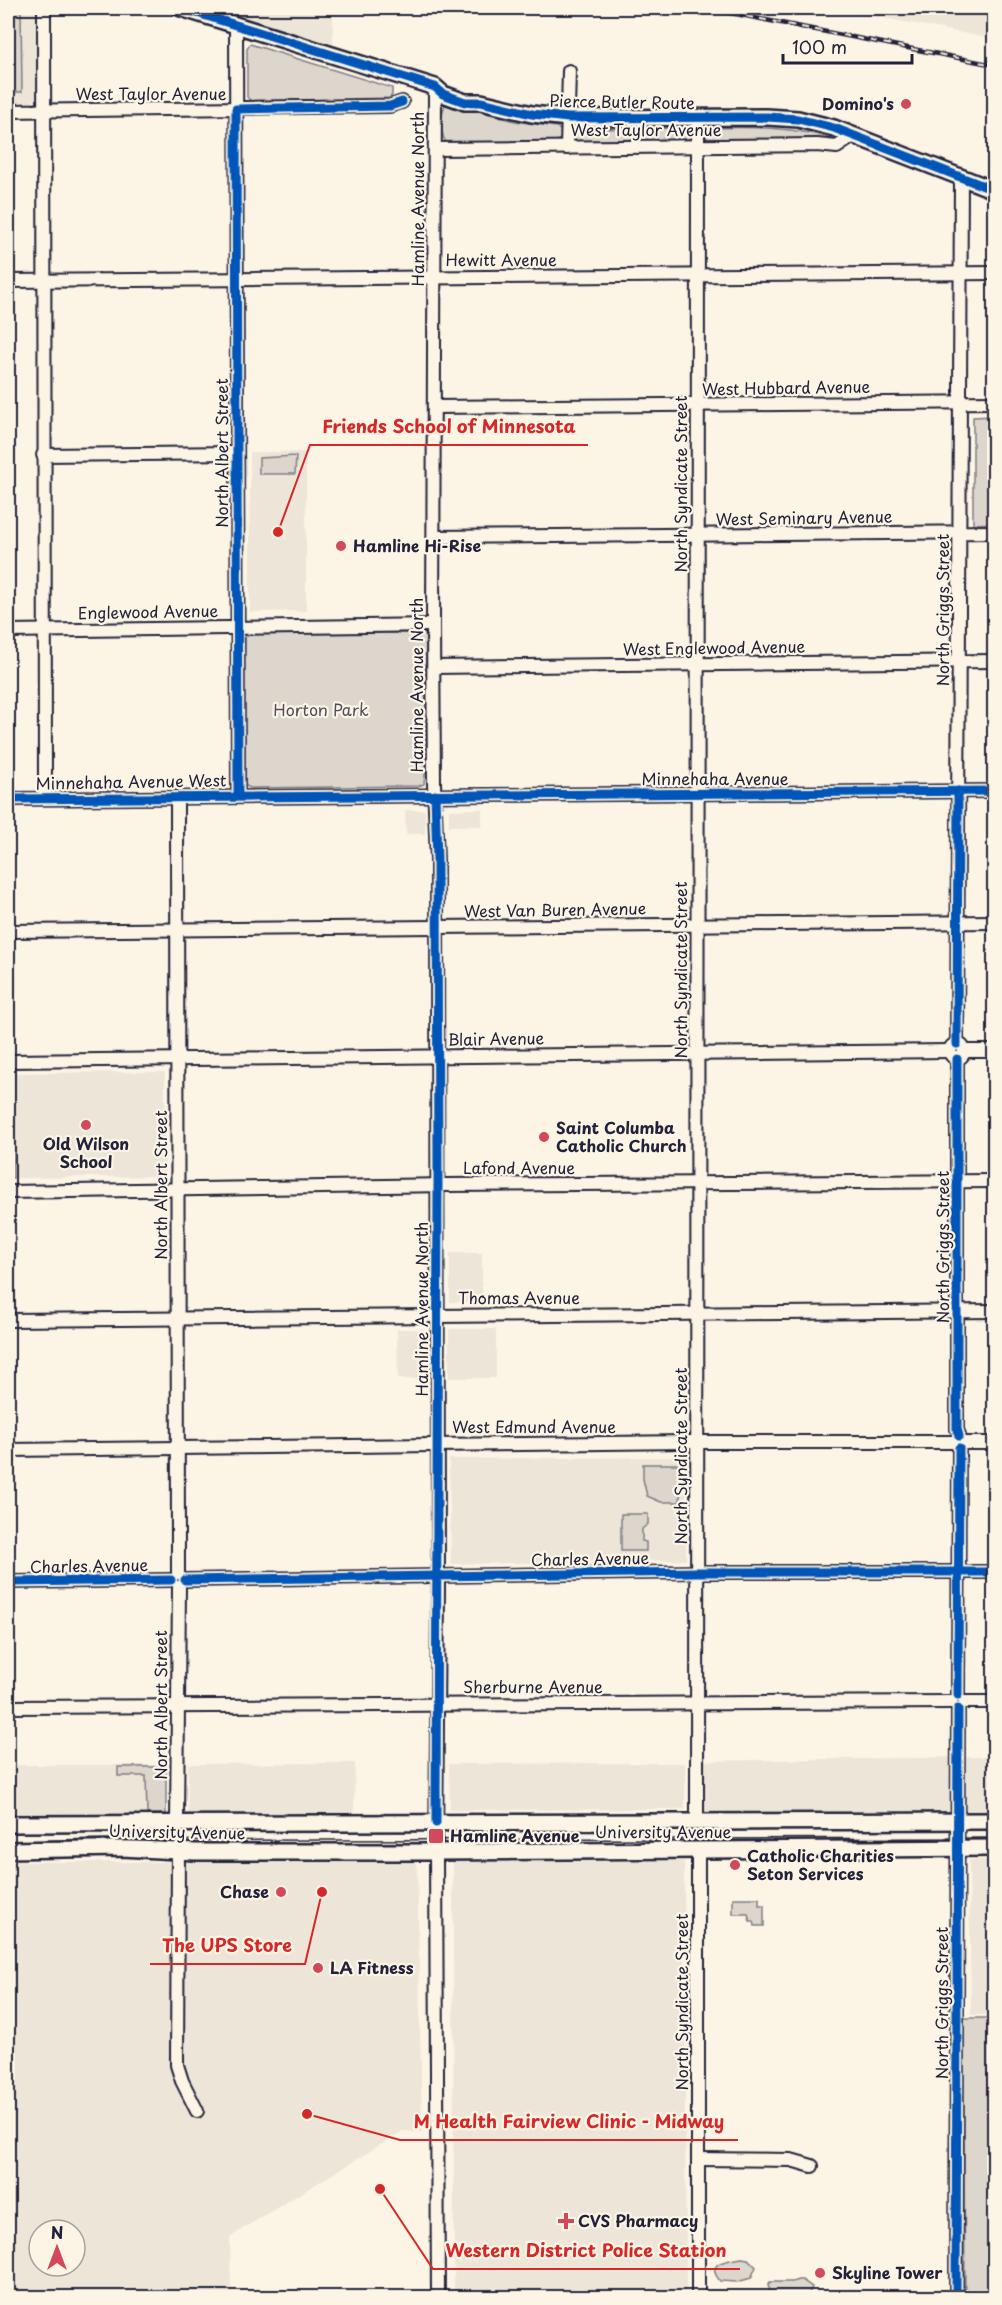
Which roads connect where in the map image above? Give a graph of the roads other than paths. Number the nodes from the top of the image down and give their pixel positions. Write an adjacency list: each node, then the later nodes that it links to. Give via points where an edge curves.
1 (44, 8): 9 (street)
2 (181, 8): 3 (main road, Pierce Butler Route)
3 (237, 25): 5 (main road, Pierce Butler Route); 7 (street, North Albert Street)
4 (569, 71): 10 (street)
5 (435, 87): 10 (main road, Pierce Butler Route, via 465,102); 15 (street, Hamline Avenue North)
6 (402, 102): 7 (street, West Taylor Avenue, via 390,106)
7 (236, 109): 9 (street, West Taylor Avenue); 22 (street, North Albert Street)
8 (8, 111): 9 (street, West Taylor Avenue)
9 (44, 111): 23 (street)
10 (568, 118): 11 (main road, Pierce Butler Route); 14 (street)
11 (698, 118): 12 (main road, Pierce Butler Route, via 786,118); 13 (street, North Syndicate Street)
12 (854, 136): 13 (street, West Taylor Avenue, via 842,146 830,147); 16 (main road, Pierce Butler Route)
13 (698, 147): 14 (street, West Taylor Avenue); 21 (street, North Syndicate Street)
14 (567, 148): 15 (street, West Taylor Avenue)
15 (435, 149): 20 (street, Hamline Avenue North)
16 (961, 177): 17 (main road, Pierce Butler Route); 19 (street, North Griggs Street)
17 (994, 190)
18 (994, 273): 19 (street, Hewitt Avenue)
19 (959, 274): 21 (street, Hewitt Avenue); 25 (street, North Griggs Street)
20 (434, 276): 21 (street, Hewitt Avenue); 22 (street, Hewitt Avenue); 28 (street, Hamline Avenue North)
21 (698, 276): 27 (street, North Syndicate Street)
22 (237, 278): 23 (street, Hewitt Avenue); 29 (street, North Albert Street)
23 (45, 280): 24 (street, Hewitt Avenue); 30 (street)
24 (8, 281)
25 (959, 402): 26 (street, West Hubbard Avenue); 27 (street, West Hubbard Avenue); 32 (street, North Griggs Street)
26 (994, 402)
27 (698, 406): 28 (street, West Hubbard Avenue); 33 (street, North Syndicate Street)
28 (434, 407): 34 (street, Hamline Avenue North)
29 (237, 453): 30 (street); 36 (street, North Albert Street)
30 (43, 455): 37 (street)
31 (994, 532): 32 (street, West Seminary Avenue)
32 (959, 533): 33 (street, West Seminary Avenue); 39 (street, North Griggs Street)
33 (698, 535): 34 (street, West Seminary Avenue); 41 (street, North Syndicate Street)
34 (434, 537): 35 (street, Hamline Avenue North)
35 (433, 625): 36 (street, Englewood Avenue); 42 (street, Hamline Avenue North)
36 (237, 627): 37 (street, Englewood Avenue); 47 (street, North Albert Street)
37 (45, 630): 38 (street, Englewood Avenue); 49 (street)
38 (8, 631)
39 (959, 662): 40 (street, West Englewood Avenue); 41 (street, West Englewood Avenue); 43 (street, North Griggs Street)
40 (994, 662)
41 (698, 665): 42 (street, West Englewood Avenue); 45 (street, North Syndicate Street)
42 (434, 667): 46 (street, Hamline Avenue North)
43 (958, 791): 44 (street, Minnehaha Avenue); 45 (street, Minnehaha Avenue); 52 (street, North Griggs Street)
44 (994, 791)
45 (698, 794): 46 (street, Minnehaha Avenue); 53 (street, North Syndicate Street)
46 (435, 795): 47 (street, Minnehaha Avenue West); 54 (street, Hamline Avenue North)
47 (238, 796): 48 (street, Minnehaha Avenue West)
48 (177, 797): 49 (street, Minnehaha Avenue West); 55 (street, North Albert Street)
49 (45, 798): 50 (street, Minnehaha Avenue West)
50 (8, 799)
51 (994, 921): 52 (street, West Van Buren Avenue)
52 (958, 922): 53 (street, West Van Buren Avenue); 57 (street, North Griggs Street)
53 (698, 925): 54 (street, West Van Buren Avenue); 59 (street, North Syndicate Street)
54 (437, 927): 55 (street, West Van Buren Avenue); 60 (street, Hamline Avenue North)
55 (178, 929): 56 (street, West Van Buren Avenue); 61 (street, North Albert Street)
56 (8, 931)
57 (957, 1051): 58 (street, Blair Avenue); 59 (street, Blair Avenue); 63 (street, North Griggs Street)
58 (994, 1051)
59 (698, 1054): 60 (street, Blair Avenue); 65 (street, North Syndicate Street)
60 (438, 1056): 61 (street, Blair Avenue); 66 (street, Hamline Avenue North)
61 (177, 1060): 62 (street, Blair Avenue); 67 (street, North Albert Street)
62 (8, 1061)
63 (958, 1181): 64 (street, Lafond Avenue); 65 (street, Lafond Avenue); 69 (street, North Griggs Street)
64 (994, 1181)
65 (697, 1184): 66 (street, Lafond Avenue); 71 (street, North Syndicate Street)
66 (438, 1185): 67 (street, Lafond Avenue); 72 (street, Hamline Avenue North)
67 (178, 1190): 68 (street, Lafond Avenue); 73 (street, North Albert Street)
68 (8, 1192)
69 (958, 1311): 70 (street, Thomas Avenue); 71 (street, Thomas Avenue); 76 (street, North Griggs Street)
70 (994, 1311)
71 (697, 1313): 72 (street, Thomas Avenue); 75 (street, North Syndicate Street)
72 (438, 1315): 73 (street, Thomas Avenue); 78 (street, Hamline Avenue North)
73 (177, 1318): 74 (street, Thomas Avenue); 79 (street, North Albert Street)
74 (8, 1320)
75 (697, 1442): 76 (street, West Edmund Avenue); 78 (street, West Edmund Avenue); 81 (street, North Syndicate Street)
76 (959, 1442): 77 (street, West Edmund Avenue); 83 (street, North Griggs Street)
77 (994, 1443)
78 (437, 1444): 79 (street, West Edmund Avenue); 84 (street, Hamline Avenue North)
79 (177, 1447): 80 (street, West Edmund Avenue); 85 (street, North Albert Street)
80 (8, 1450)
81 (697, 1572): 83 (street, Charles Avenue); 84 (street, Charles Avenue); 87 (street, North Syndicate Street)
82 (994, 1572): 83 (street, Charles Avenue)
83 (958, 1573): 88 (street, North Griggs Street)
84 (438, 1578): 85 (street, Charles Avenue); 90 (street, Hamline Avenue North)
85 (179, 1580): 86 (street, Charles Avenue); 91 (street, North Albert Street)
86 (8, 1582)
87 (697, 1702): 88 (street, Sherburne Avenue); 90 (street, Sherburne Avenue); 95 (street, North Syndicate Street)
88 (958, 1702): 89 (street, Sherburne Avenue); 93 (street, North Griggs Street)
89 (994, 1702)
90 (437, 1704): 91 (street, Sherburne Avenue); 97 (street, Hamline Avenue North)
91 (177, 1706): 92 (street, Sherburne Avenue); 96 (street, North Albert Street)
92 (8, 1707)
93 (958, 1821): 94 (main road, University Avenue); 95 (main road, University Avenue); 100 (street, North Griggs Street)
94 (994, 1821)
95 (697, 1822): 97 (main road, University Avenue)
96 (177, 1823): 97 (main road, University Avenue); 98 (main road, University Avenue)
97 (436, 1823): 104 (street, Hamline Avenue North)
98 (8, 1824)
99 (994, 1848): 100 (main road, University Avenue)
100 (958, 1849): 102 (main road, University Avenue); 110 (street, North Griggs Street)
101 (8, 1850): 103 (main road, University Avenue)
102 (698, 1850): 104 (main road, University Avenue); 106 (street, North Syndicate Street)
103 (178, 1851): 104 (main road, University Avenue); 105 (street, via 177,2065)
104 (436, 1852): 108 (street)
105 (197, 2111)
106 (698, 2159): 107 (street, via 791,2160); 109 (street, North Syndicate Street)
107 (812, 2166)
108 (438, 2298)
109 (698, 2298)
110 (956, 2298)

